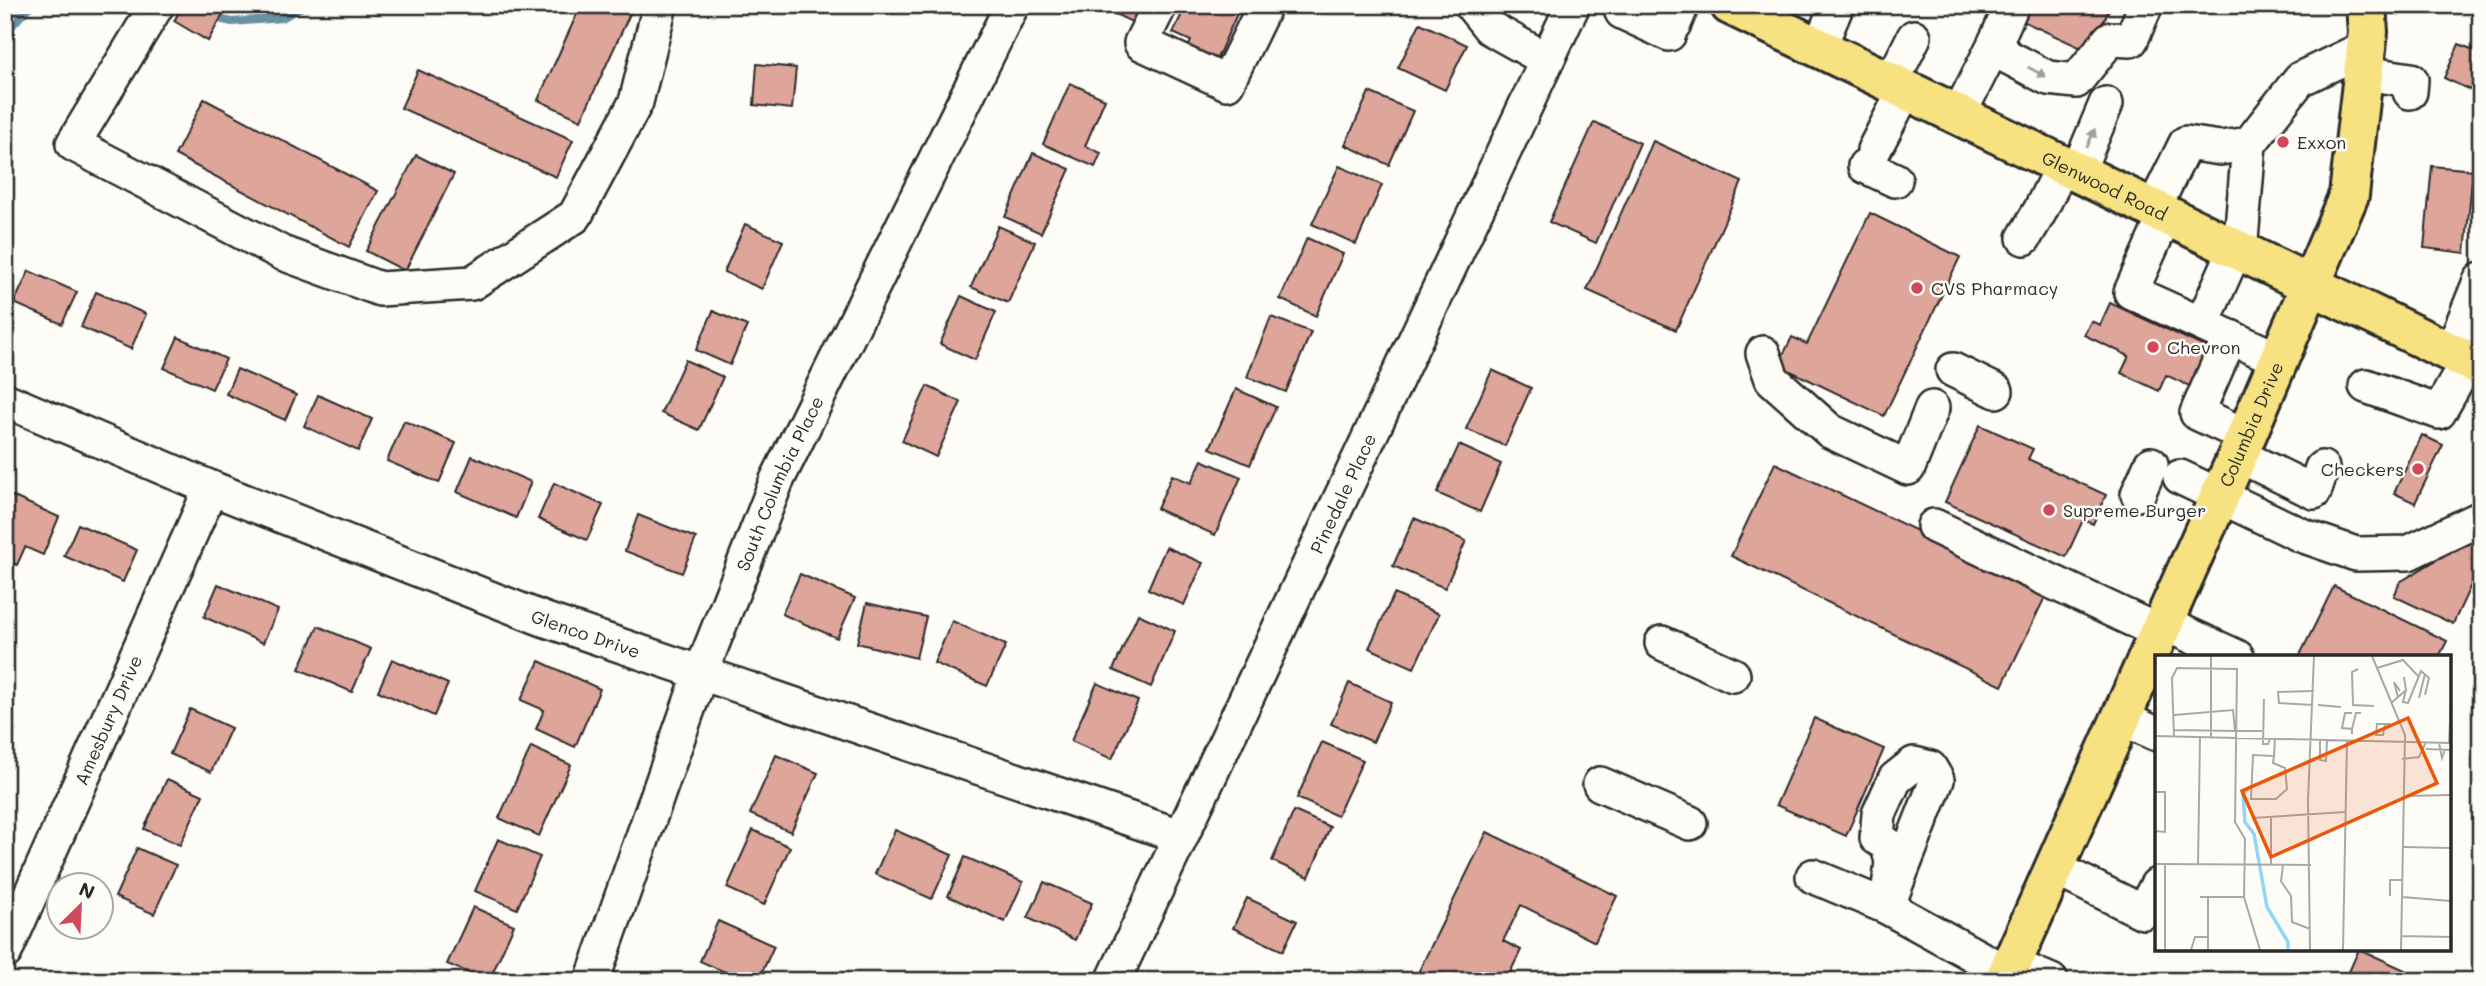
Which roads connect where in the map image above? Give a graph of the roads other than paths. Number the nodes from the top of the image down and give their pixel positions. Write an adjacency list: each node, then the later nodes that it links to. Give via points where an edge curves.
1 (157, 5): 2 (street, via 72,144 282,253 380,289 472,283 575,216 636,102)
2 (660, 5)
3 (1012, 5): 51 (street, South Columbia Place, via 777,480)
4 (1160, 5): 5 (street, via 1141,43 1227,83)
5 (1265, 5)
6 (1474, 5): 18 (street, via 1490,28)
7 (1573, 5): 18 (street, Pinedale Place)
8 (1625, 5): 14 (street, via 1622,12)
9 (1730, 5): 17 (main road, Glenwood Road)
10 (1837, 5): 17 (street)
11 (2012, 5): 16 (street)
12 (2146, 5): 16 (street, one-way to 12, via 2006,56 2048,78 2076,81 2110,39 2131,40)
13 (2366, 5): 19 (main road, Columbia Drive)
14 (1675, 21)
15 (1914, 37): 20 (street)
16 (1996, 41): 23 (street)
17 (1819, 48): 20 (main road, Glenwood Road)
18 (1547, 60): 57 (street, Pinedale Place)
19 (2366, 60): 21 (street, via 2411,80); 24 (street, via 2300,79); 31 (main road, Columbia Drive, via 2349,195)
20 (1898, 87): 23 (main road, Glenwood Road); 26 (street, via 1870,158)
21 (2410, 92)
22 (2106, 104): 25 (street, one-way to 22)
23 (1958, 116): 25 (main road, Glenwood Road)
24 (2249, 144): 27 (street, via 2220,148 2186,143); 29 (street)
25 (2069, 169): 27 (main road, Glenwood Road); 28 (street)
26 (1895, 180)
27 (2159, 213): 29 (main road, Glenwood Road); 32 (street, via 2132,292)
28 (2024, 238)
29 (2238, 251): 31 (main road, Glenwood Road); 32 (street)
30 (2481, 279): 35 (street)
31 (2309, 285): 34 (main road, Columbia Drive); 35 (main road, Glenwood Road)
32 (2216, 331): 34 (street); 41 (street, via 2197,413)
33 (1763, 353): 40 (street, via 1772,379 1830,431 1908,468)
34 (2278, 359): 41 (main road, Columbia Drive)
35 (2466, 360): 37 (street, via 2439,412)
36 (1953, 370): 38 (street)
37 (2366, 386)
38 (1996, 391)
39 (5, 400): 43 (street, Glenco Drive)
40 (1932, 408)
41 (2242, 445): 42 (street, via 2314,492); 45 (main road, Columbia Drive)
42 (2322, 468)
43 (211, 488): 51 (street, Glenco Drive, via 543,620); 61 (street, Amesbury Drive)
44 (2138, 494): 45 (street, via 2166,470)
45 (2220, 496): 46 (street, via 2301,535 2356,554 2408,553); 48 (main road, Columbia Drive)
46 (2481, 518)
47 (1934, 526): 48 (street)
48 (2161, 628): 50 (street); 53 (main road, Columbia Drive)
49 (1662, 643): 52 (street)
50 (2232, 655)
51 (700, 675): 57 (street, Glenco Drive); 63 (street, South Columbia Place)
52 (1733, 675)
53 (2121, 718): 54 (street); 58 (main road, Columbia Drive)
54 (2155, 733)
55 (1600, 784): 56 (street)
56 (1690, 823)
57 (1180, 836): 64 (street, Pinedale Place)
58 (2054, 868): 60 (street, via 2143,912); 62 (main road, Columbia Drive)
59 (1813, 876): 62 (street, via 1887,907)
60 (2155, 889)
61 (5, 952)
62 (2007, 973): 65 (street)
63 (592, 981)
64 (1113, 981)
65 (2051, 981)

